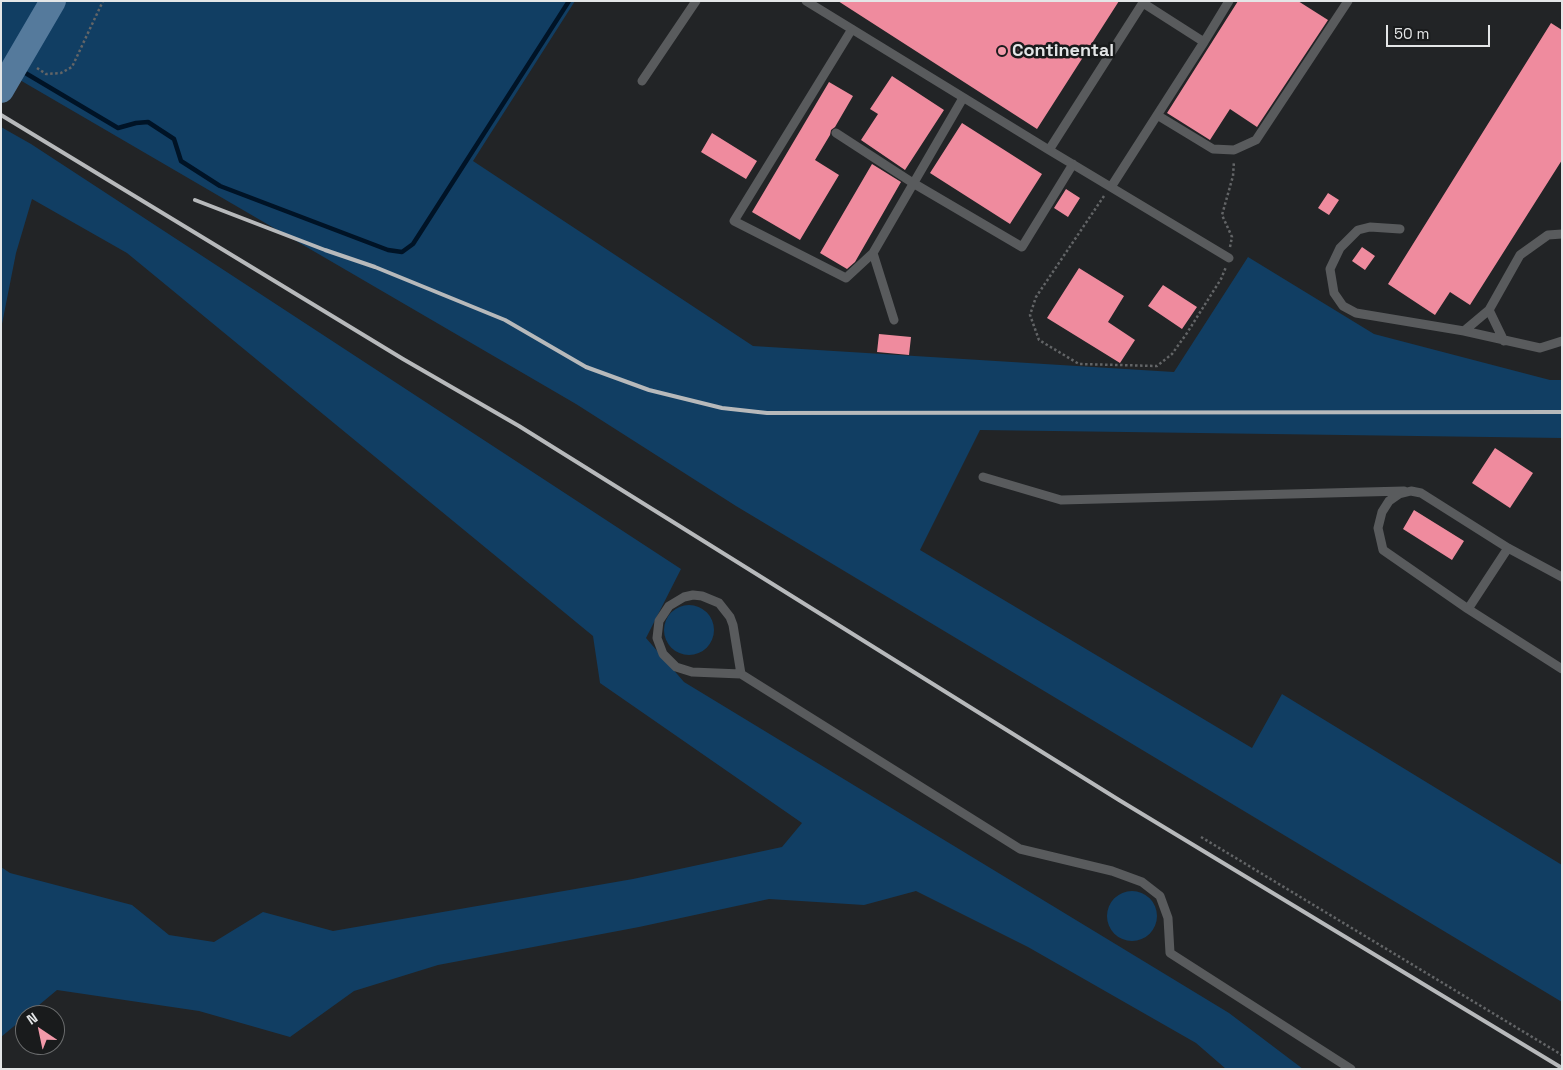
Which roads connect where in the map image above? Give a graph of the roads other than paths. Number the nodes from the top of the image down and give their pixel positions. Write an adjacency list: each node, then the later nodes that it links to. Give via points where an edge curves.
1 (53, 1): 10 (main road)
2 (696, 1): 9 (lane)
3 (806, 1): 7 (lane)
4 (1229, 1): 8 (lane)
5 (1348, 1): 12 (lane, via 1256,140 1234,150 1213,149)
6 (1143, 2): 8 (lane); 14 (lane)
7 (852, 29): 11 (lane); 20 (lane, via 734,221 846,278)
8 (1204, 42): 12 (lane)
9 (642, 81)
10 (1, 90)
11 (963, 98): 14 (lane); 16 (lane)
12 (1157, 116): 17 (lane)
13 (836, 133): 16 (lane)
14 (1049, 150): 15 (lane)
15 (1073, 164): 16 (lane, via 1022,247); 17 (lane)
16 (913, 183): 20 (lane)
17 (1111, 187): 21 (lane)
18 (1400, 229): 24 (lane, via 1370,227 1358,230 1340,248 1330,268 1334,293 1343,306 1356,313)
19 (1562, 234): 22 (lane, via 1548,236 1520,255)
20 (873, 253): 23 (lane)
21 (1229, 258)
22 (1489, 310): 24 (lane); 25 (lane)
23 (894, 320)
24 (1464, 332): 25 (lane)
25 (1504, 340): 26 (lane, via 1540,348)
26 (1562, 341)
27 (983, 477): 28 (lane, via 1061,500)
28 (1411, 491): 29 (lane, via 1421,493); 31 (lane, via 1399,494 1382,512 1378,528 1383,550)
29 (1508, 548): 30 (lane); 31 (lane)
30 (1562, 577)
31 (1468, 609): 32 (lane)
32 (1562, 669)
33 (741, 674): 33 (lane, via 692,672 669,661 659,647 657,629 669,606 684,597 702,596 711,598 725,609 733,625); 34 (lane, via 1020,849 1112,871 1142,882 1160,896 1168,918 1170,953)
34 (1351, 1069)

